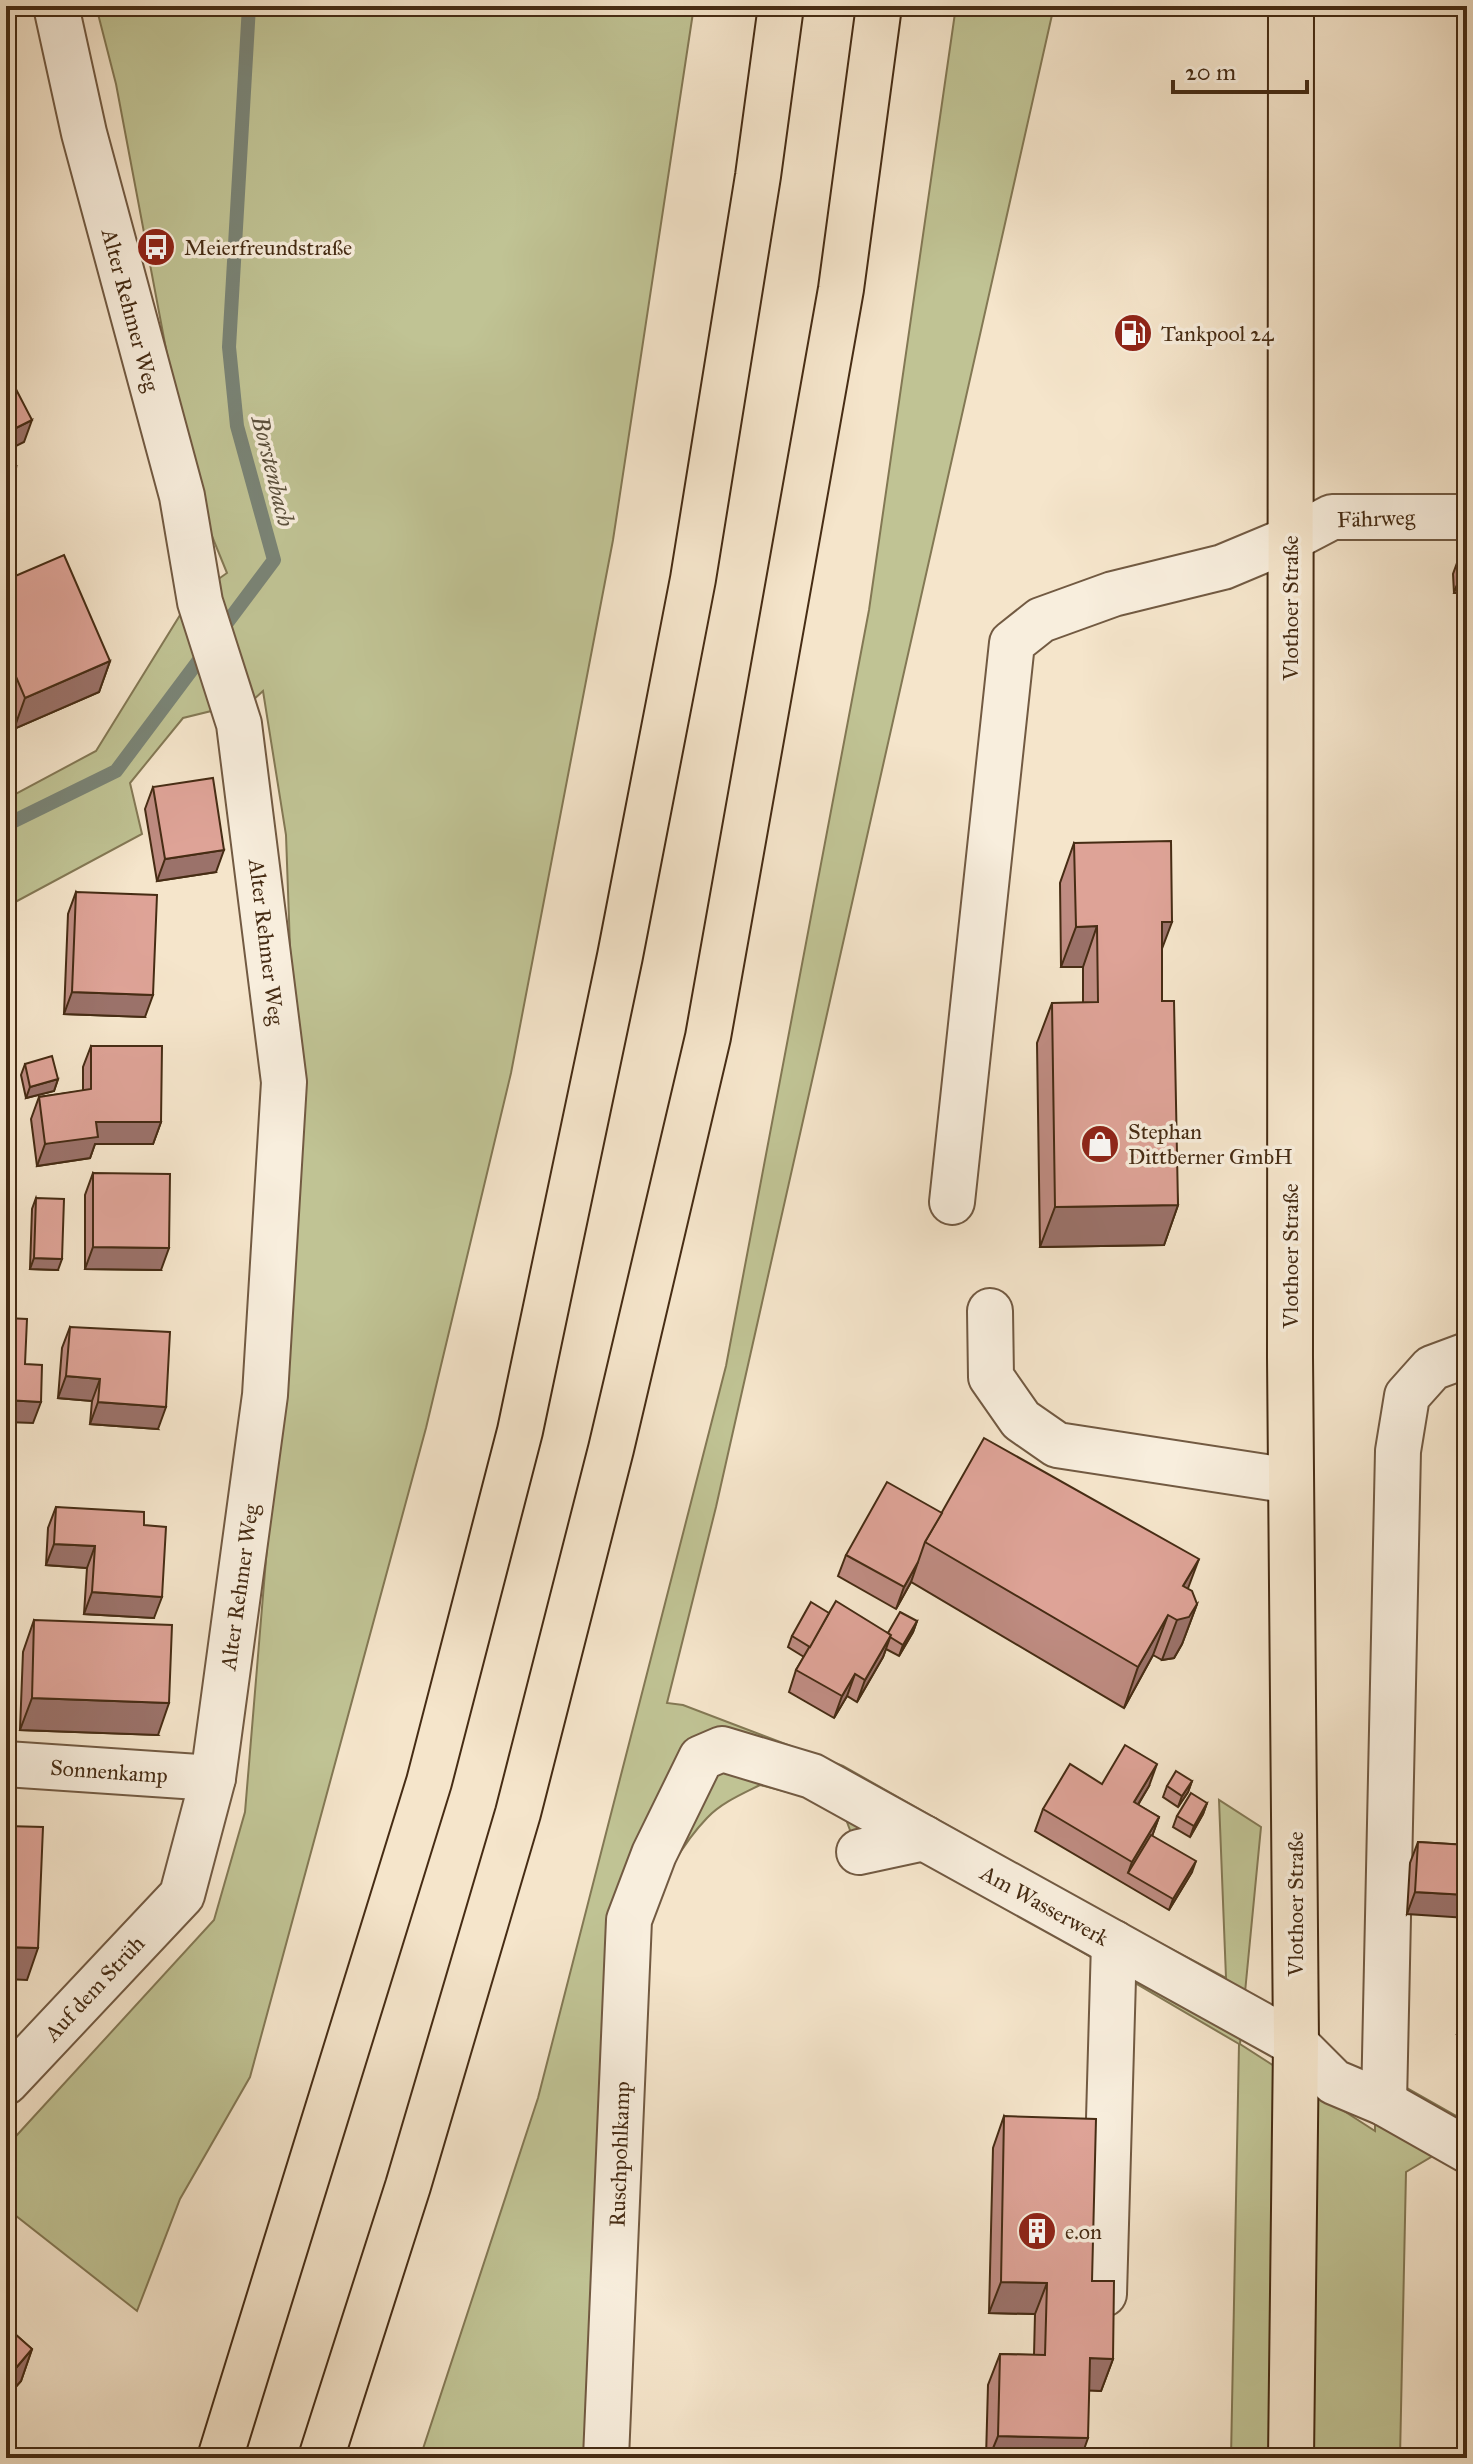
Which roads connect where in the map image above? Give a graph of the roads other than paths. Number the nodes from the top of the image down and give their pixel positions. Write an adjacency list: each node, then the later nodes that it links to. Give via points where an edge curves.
1 (56, 6): 12 (street, Alter Rehmer Weg, via 84,133 182,496 200,602 239,724 284,1082 265,1395)
2 (781, 6): 23 (main road, via 693,579 520,1431 429,1782)
3 (879, 6): 24 (main road, via 841,289 708,1037 518,1813)
4 (1291, 6): 6 (main road, Vlothoer Straße)
5 (1467, 517): 6 (street, Fährweg, via 1332,517)
6 (1290, 539): 7 (street, Fährweg, via 1223,567 1113,594 1041,620 1012,643); 10 (main road, Vlothoer Straße)
7 (952, 1202)
8 (990, 1311): 10 (street, via 991,1377 1021,1420 1057,1445)
9 (1467, 1355): 20 (street, via 1432,1368 1407,1396 1398,1451)
10 (1291, 1481): 18 (main road, Vlothoer Straße)
11 (6, 1764): 12 (street, Sonnenkamp)
12 (213, 1778): 16 (street, Alter Rehmer Weg)
13 (924, 1838): 14 (street); 15 (street, Am Wasserwerk, via 812,1776 722,1749 701,1758); 17 (street, Am Wasserwerk)
14 (859, 1852)
15 (654, 1854): 25 (street, Ruschpohlkamp, via 629,1920)
16 (182, 1895): 19 (street, Auf dem Strüh)
17 (1114, 1943): 18 (street, Am Wasserwerk); 22 (street)
18 (1296, 2044): 20 (street, Am Wasserwerk, via 1334,2082); 26 (main road, Vlothoer Straße)
19 (6, 2082)
20 (1384, 2103): 21 (street, Am Wasserwerk)
21 (1467, 2150)
22 (1104, 2294)
23 (220, 2458)
24 (321, 2458)
25 (606, 2458)
26 (1291, 2458)

